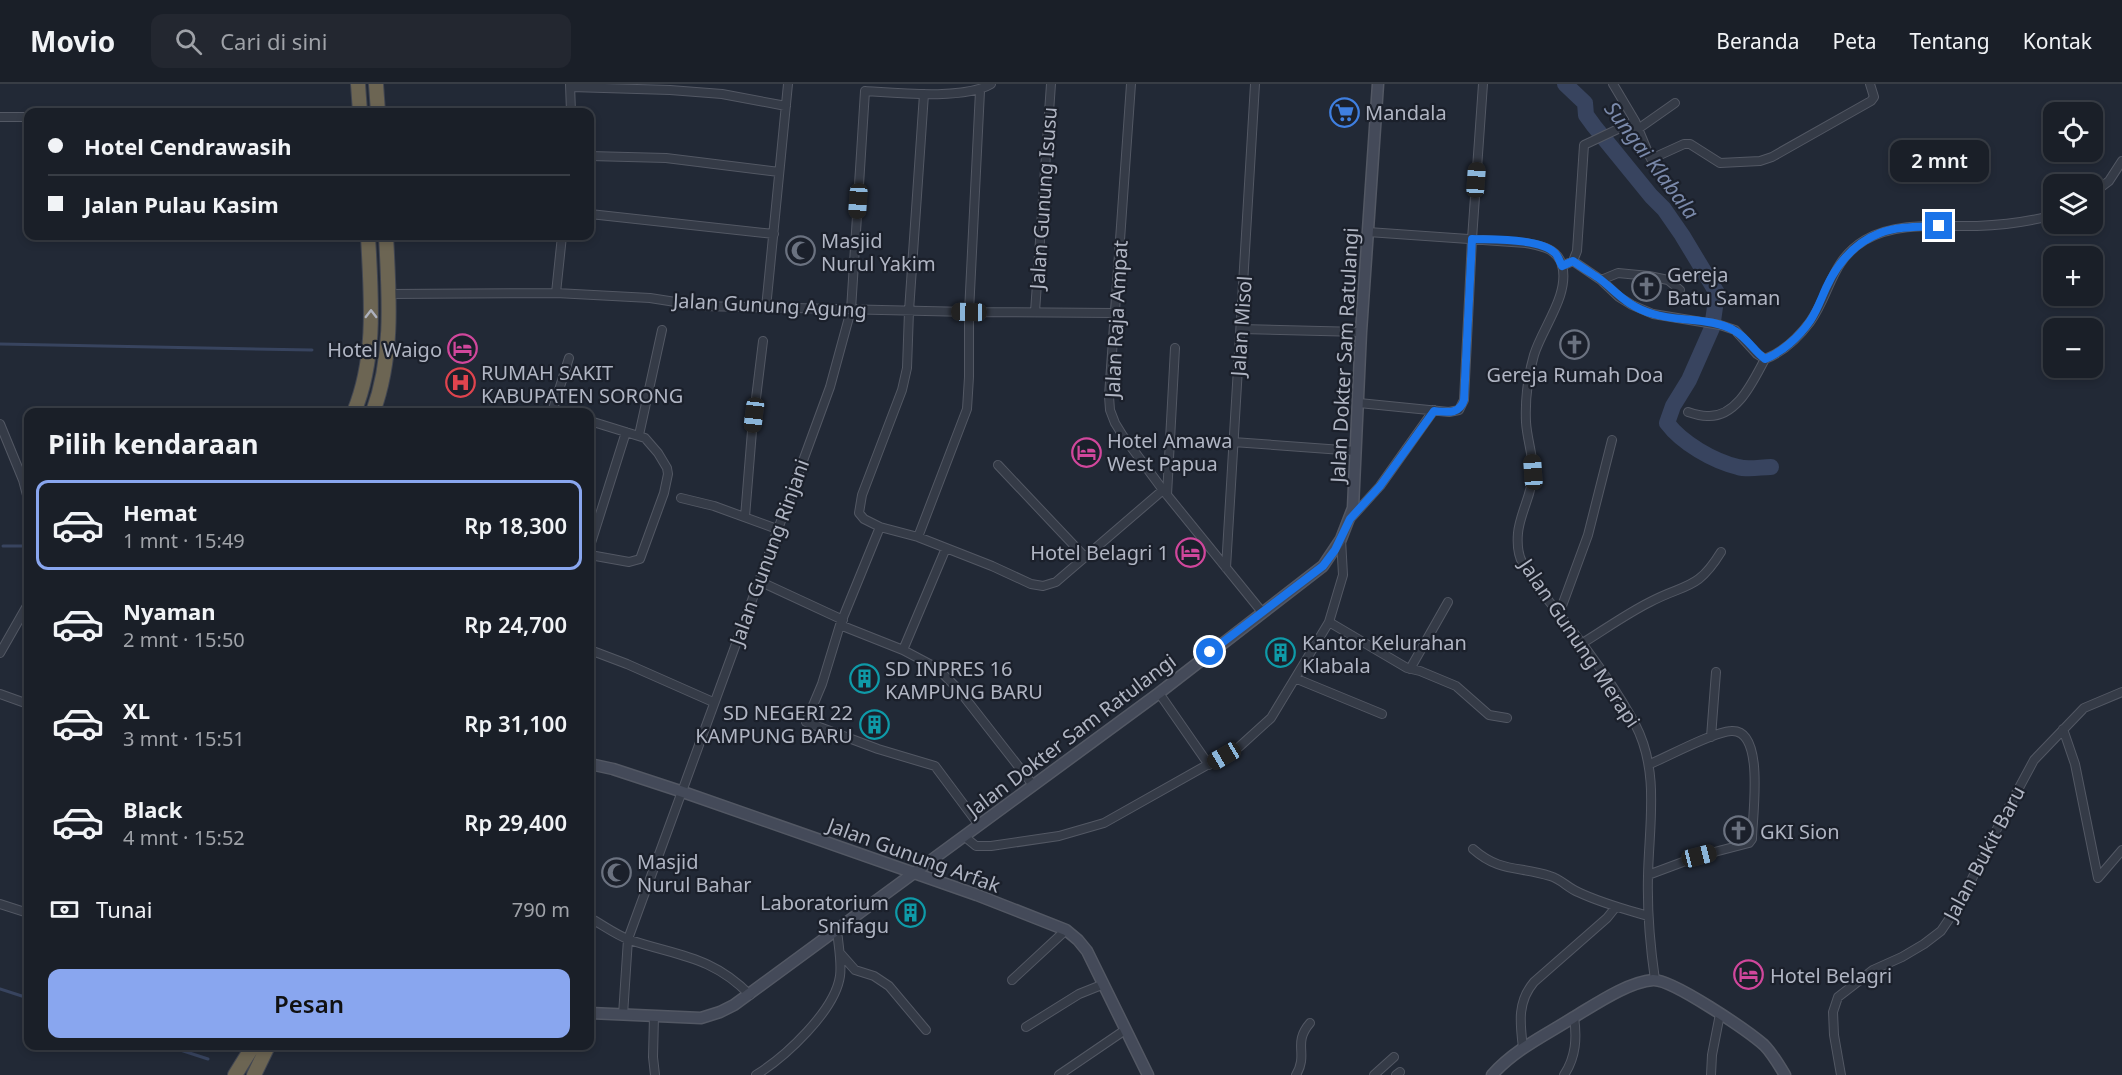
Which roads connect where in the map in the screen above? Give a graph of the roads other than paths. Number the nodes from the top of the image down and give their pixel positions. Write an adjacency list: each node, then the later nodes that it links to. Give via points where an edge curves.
1 (358, 84): 17 (highway)
2 (376, 84): 18 (highway)
3 (788, 84): 16 (street)
4 (991, 84): 13 (street)
5 (1051, 84): 47 (street, Jalan Gunung Isusu)
6 (1131, 84): 48 (street, Jalan Raja Ampat)
7 (1256, 84): 49 (street, Jalan Misol)
8 (1378, 84): 31 (street, Jalan Dokter Sam Ratulangi)
9 (1483, 84): 33 (street)
10 (1613, 84): 22 (street)
11 (1870, 84): 24 (street, via 1874,97 1871,101 1772,158 1720,163 1684,144)
12 (571, 86): 16 (street, via 722,94); 19 (street)
13 (980, 91): 14 (street); 46 (street)
14 (924, 94): 44 (street, Jalan Gunung Rinjani, via 865,92); 45 (street)
15 (1675, 103): 22 (street)
16 (786, 106): 26 (street)
17 (360, 108)
18 (378, 108)
19 (571, 108)
20 (0, 117): 21 (street)
21 (24, 117)
22 (1637, 125): 24 (street); 37 (street, via 1584,145 1578,241)
23 (594, 156): 26 (street, via 666,158)
24 (1651, 159): 28 (street)
25 (2122, 161): 27 (street)
26 (779, 172): 32 (street)
27 (2103, 186)
28 (1667, 187)
29 (594, 214): 32 (street)
30 (2043, 218): 55 (street, via 2004,225 1897,228 1872,237 1839,265 1809,322 1785,350)
31 (1368, 232): 33 (street); 51 (street, Jalan Dokter Sam Ratulangi)
32 (774, 234): 43 (street)
33 (1472, 239): 38 (street, via 1545,246 1556,254); 62 (street, via 1464,400 1459,410)
34 (368, 240): 56 (highway, one-way to 34, via 371,343)
35 (386, 240): 42 (highway)
36 (562, 240): 41 (street)
37 (1573, 261): 38 (street); 39 (street)
38 (1562, 266): 91 (street, Jalan Gunung Merapi, via 1559,300 1529,373 1526,423 1532,483 1518,545 1523,566)
39 (1601, 280): 40 (street, via 1618,273 1649,276 1668,280); 55 (street, via 1619,297 1653,314 1735,330)
40 (1680, 290)
41 (556, 293): 42 (street, Jalan Gunung Agung); 43 (street, Jalan Gunung Agung)
42 (389, 294): 57 (highway, via 389,339)
43 (766, 308): 44 (street, Jalan Gunung Agung)
44 (851, 310): 45 (street, Jalan Gunung Agung); 78 (street, Jalan Gunung Rinjani, via 830,387)
45 (909, 311): 46 (street, Jalan Gunung Agung); 77 (street, via 902,390 859,505 864,519)
46 (969, 312): 47 (street, Jalan Gunung Agung); 80 (street, via 967,409)
47 (1035, 312): 48 (street, Jalan Gunung Agung)
48 (1115, 313): 73 (street, Jalan Raja Ampat, via 1110,411 1123,436)
49 (1241, 329): 51 (street); 69 (street, Jalan Misol)
50 (662, 330): 67 (street)
51 (1361, 332): 58 (street, Jalan Dokter Sam Ratulangi)
52 (763, 341): 75 (street)
53 (1175, 348): 73 (street)
54 (569, 358): 61 (street)
55 (1765, 359): 63 (street, via 1740,401 1727,410 1716,416)
56 (362, 394): 57 (highway); 59 (highway)
57 (379, 397): 60 (highway)
58 (1359, 402): 62 (street); 70 (street, Jalan Dokter Sam Ratulangi)
59 (356, 408)
60 (375, 408)
61 (553, 408)
62 (1434, 411): 76 (street, via 1380,486)
63 (1688, 412)
64 (594, 422): 66 (street)
65 (0, 424): 72 (street)
66 (626, 432): 67 (street); 79 (street)
67 (639, 435): 84 (street, via 658,453 668,474 643,555 633,562)
68 (1612, 440): 91 (street, via 1585,544)
69 (1233, 442): 70 (street); 86 (street, Jalan Misol)
70 (1356, 451): 76 (street, Jalan Dokter Sam Ratulangi, via 1356,489)
71 (998, 465): 85 (street)
72 (24, 484)
73 (1165, 492): 85 (street); 86 (street, Jalan Raja Ampat)
74 (681, 498): 75 (street)
75 (745, 517): 78 (street)
76 (1350, 519): 81 (street, Jalan Dokter Sam Ratulangi)
77 (880, 527): 80 (street); 92 (street)
78 (777, 529): 87 (street, Jalan Gunung Rinjani)
79 (594, 533)
80 (918, 537): 82 (street)
81 (1341, 539): 90 (street, Jalan Dokter Sam Ratulangi, via 1323,566); 93 (street, via 1343,575)
82 (946, 548): 85 (street, via 1043,586 1056,582); 95 (street)
83 (1721, 552): 94 (street, via 1702,578 1651,601)
84 (594, 556)
85 (1084, 556)
86 (1226, 568): 90 (street, Jalan Raja Ampat)
87 (759, 581): 92 (street); 104 (street, Jalan Gunung Rinjani)
88 (1448, 602): 98 (street)
89 (24, 611): 97 (street)
90 (1262, 612): 102 (street, Jalan Dokter Sam Ratulangi)
91 (1559, 614): 94 (street, Jalan Gunung Merapi)
92 (841, 622): 95 (street); 115 (street, via 806,722 935,766)
93 (1329, 622): 98 (street); 100 (street)
94 (1581, 644): 110 (street, Jalan Gunung Merapi, via 1634,721)
95 (903, 650): 113 (street, via 937,668 949,680)
96 (594, 652): 104 (street)
97 (0, 653)
98 (1410, 669): 107 (street, via 1456,686 1489,715)
99 (1716, 672): 109 (street)
100 (1296, 679): 106 (street); 112 (street, via 1271,718 1239,747)
101 (2122, 692): 108 (street, Jalan Bukit Baru, via 2084,708)
102 (1159, 693): 112 (street); 113 (street, Jalan Dokter Sam Ratulangi)
103 (0, 694): 105 (street)
104 (713, 702): 114 (street, Jalan Gunung Rinjani)
105 (24, 703)
106 (1382, 714)
107 (1507, 718)
108 (2063, 729): 118 (street, via 2075,764 2098,878); 159 (street, Jalan Bukit Baru, via 2034,760 1941,932 1873,970 1838,997 1833,1012)
109 (1711, 737): 110 (street); 120 (street, via 1735,730 1749,742 1755,771 1752,838 1742,846 1699,856)
110 (1650, 764): 120 (street, Jalan Gunung Merapi)
111 (594, 765): 114 (street, Jalan Gunung Arfak)
112 (1209, 765): 116 (street, via 1104,823 1082,830 986,847 976,846)
113 (1033, 786): 115 (street, Jalan Dokter Sam Ratulangi)
114 (681, 791): 119 (street, Jalan Gunung Arfak); 128 (street, Jalan Gunung Rinjani)
115 (979, 825): 116 (street, Jalan Dokter Sam Ratulangi)
116 (965, 837): 119 (street, Jalan Dokter Sam Ratulangi)
117 (1473, 849): 122 (street, via 1485,860 1553,876 1575,891)
118 (2122, 850)
119 (914, 874): 126 (street, Jalan Dokter Sam Ratulangi); 127 (street, Jalan Gunung Arfak)
120 (1648, 875): 124 (street, Jalan Gunung Merapi)
121 (0, 904): 123 (street)
122 (1616, 908): 124 (street); 143 (street, via 1526,992 1520,1014)
123 (24, 913)
124 (1648, 916): 131 (street, Jalan Gunung Merapi)
125 (594, 920): 128 (street)
126 (837, 929): 129 (street); 133 (street, Jalan Dokter Sam Ratulangi)
127 (1066, 930): 130 (street); 132 (street, Jalan Gunung Arfak, via 1088,951)
128 (628, 939): 133 (street, via 701,960); 136 (street, Jalan Gunung Rinjani)
129 (840, 953): 141 (street, via 855,970 889,986); 150 (street, via 836,993 824,1013)
130 (1012, 980)
131 (1655, 980): 135 (street); 138 (street, via 1615,994)
132 (1104, 984): 140 (street, via 1078,994); 142 (street, Jalan Gunung Arfak)
133 (750, 994): 137 (street, Jalan Dokter Sam Ratulangi, via 701,1018)
134 (594, 1013): 136 (street, Jalan Dokter Sam Ratulangi)
135 (1720, 1014): 157 (street); 158 (street, via 1766,1047)
136 (623, 1015): 137 (street, Jalan Dokter Sam Ratulangi)
137 (654, 1016): 149 (street)
138 (1574, 1017): 143 (street); 156 (street, via 1573,1056)
139 (1310, 1023): 153 (street, via 1299,1043 1302,1064)
140 (1026, 1027)
141 (926, 1029)
142 (1125, 1030): 151 (street); 152 (street, Jalan Gunung Arfak)
143 (1523, 1048): 155 (street)
144 (251, 1050): 147 (highway)
145 (266, 1050): 148 (highway)
146 (1394, 1057): 154 (street)
147 (235, 1075)
148 (254, 1075)
149 (655, 1075)
150 (756, 1075)
151 (1059, 1075)
152 (1148, 1075)
153 (1296, 1075)
154 (1374, 1075)
155 (1492, 1075)
156 (1564, 1075)
157 (1711, 1075)
158 (1785, 1075)
159 (1841, 1075)

